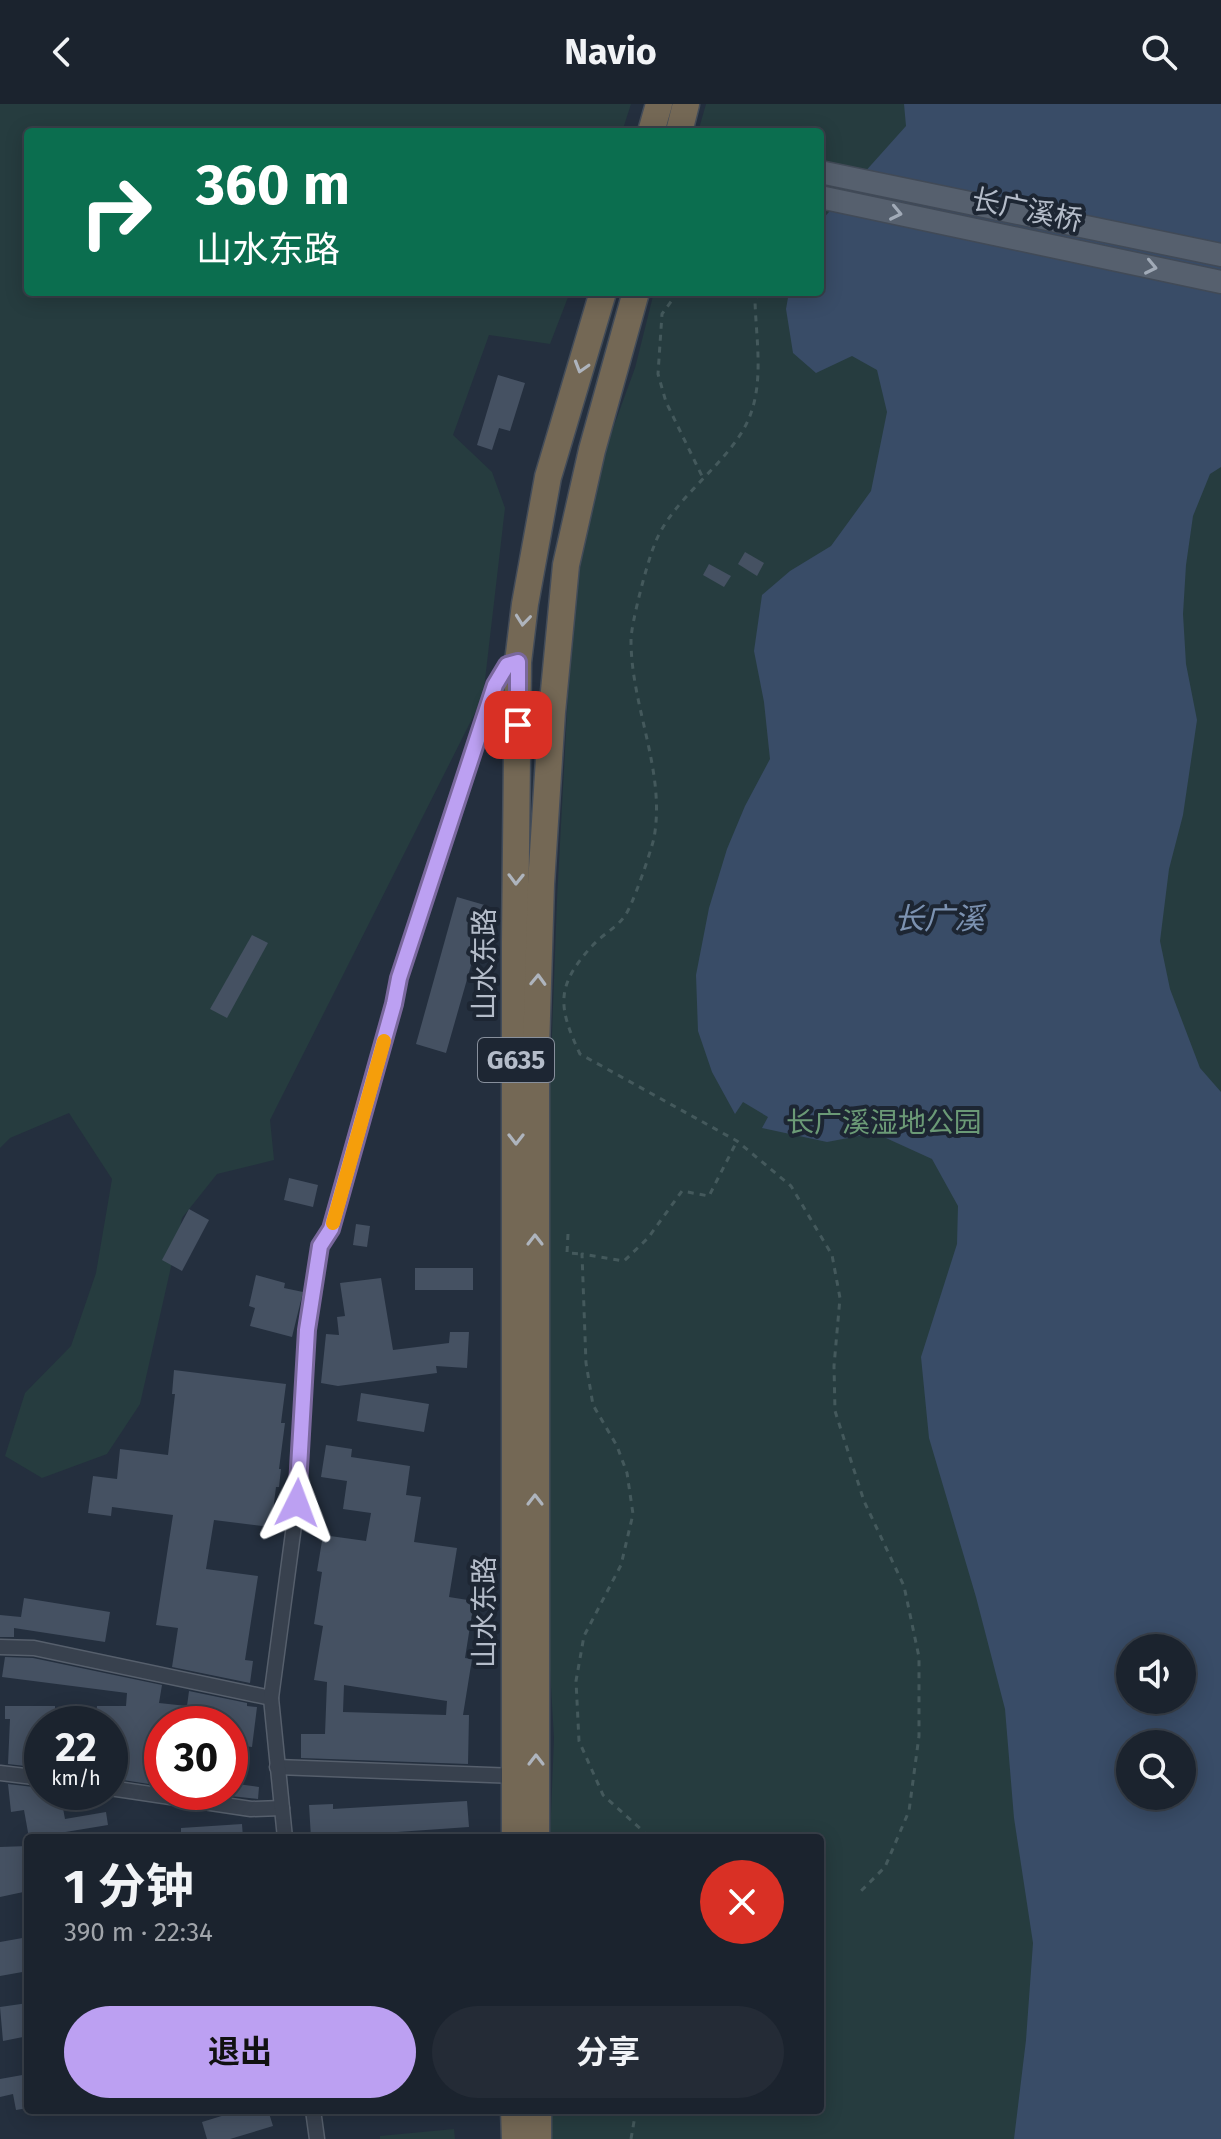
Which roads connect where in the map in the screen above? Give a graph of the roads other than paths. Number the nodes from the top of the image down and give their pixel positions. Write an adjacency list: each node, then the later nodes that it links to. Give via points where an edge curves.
1 (659, 104): 3 (highway)
2 (686, 104): 4 (highway)
3 (652, 128)
4 (680, 128)
5 (824, 173): 7 (main road, 长广溪桥)
6 (824, 198): 8 (main road, 长广溪桥, one-way to 8)
7 (1221, 255)
8 (1221, 282)
9 (602, 296): 11 (highway, 山水东路 / G635, one-way to 11, via 548,477)
10 (635, 296): 22 (highway, 山水东路 / G635, one-way to 10, via 536,1064 547,790 566,565)
11 (518, 662): 13 (street, via 507,665 495,685 399,978 331,1229 320,1246 307,1330 297,1503); 17 (highway, 山水东路 / G635, one-way to 17)
12 (0, 1647): 13 (street, via 34,1648)
13 (271, 1698): 14 (street)
14 (277, 1767): 17 (street); 19 (street)
15 (0, 1773): 16 (street)
16 (24, 1776)
17 (516, 1776): 21 (highway, 山水东路 / G635)
18 (128, 1791): 19 (street, via 251,1809)
19 (282, 1808): 20 (street)
20 (285, 1834)
21 (515, 1834)
22 (536, 1834)
23 (314, 2114): 26 (street)
24 (514, 2114): 27 (highway)
25 (538, 2114): 28 (highway)
26 (317, 2139)
27 (515, 2139)
28 (538, 2139)

